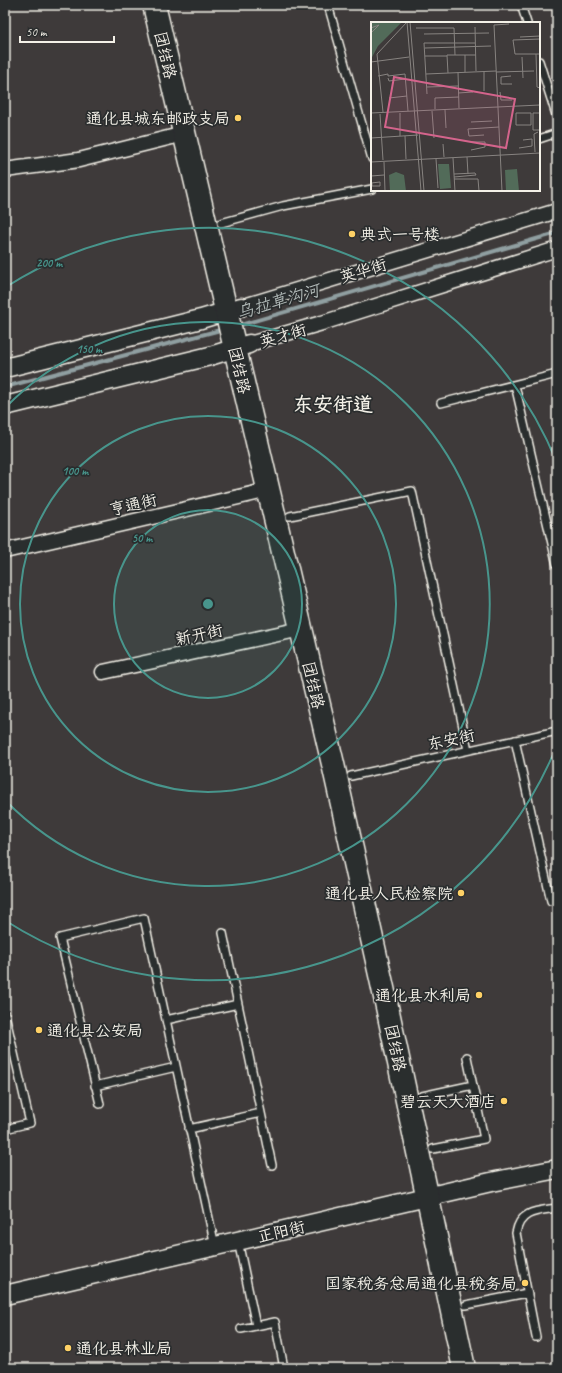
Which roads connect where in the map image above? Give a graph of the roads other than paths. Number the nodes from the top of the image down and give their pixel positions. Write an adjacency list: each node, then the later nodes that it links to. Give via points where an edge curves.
1 (154, 5): 9 (highway, 团结路)
2 (169, 5): 15 (highway, 团结路)
3 (328, 5): 11 (lane)
4 (521, 5): 5 (lane)
5 (527, 22)
6 (540, 64): 7 (lane)
7 (557, 118)
8 (557, 133): 10 (lane)
9 (184, 134): 12 (street, via 79,160); 17 (highway, 团结路)
10 (540, 139)
11 (371, 156)
12 (5, 170)
13 (371, 189): 15 (lane, via 283,206)
14 (557, 211): 17 (street, 英华街)
15 (221, 223): 17 (highway, 团结路)
16 (557, 249): 18 (street, 英才街)
17 (234, 309): 18 (highway, 团结路); 19 (street, 英华街)
18 (242, 346): 23 (street, 英才街); 24 (highway, 团结路); 25 (highway, 团结路)
19 (5, 368)
20 (557, 374): 21 (lane)
21 (515, 384): 22 (lane); 27 (lane)
22 (441, 403)
23 (5, 406)
24 (269, 490): 26 (street, 亨通街); 28 (highway, 团结路)
25 (290, 516): 32 (lane, via 412,491); 33 (highway, 团结路)
26 (5, 551)
27 (557, 565)
28 (302, 629): 29 (street, 新开街); 51 (highway, 团结路, via 382,981)
29 (103, 672)
30 (557, 731): 31 (lane, 东安街)
31 (515, 740): 32 (lane, 东安街); 34 (lane)
32 (468, 750): 33 (lane, 东安街)
33 (351, 776): 43 (highway, 团结路)
34 (551, 901)
35 (223, 933): 36 (lane)
36 (238, 1004): 38 (lane); 45 (lane)
37 (5, 1014): 46 (lane, via 30,1123)
38 (166, 1020): 40 (lane); 42 (lane, via 144,918 60,938)
39 (467, 1057): 41 (lane)
40 (176, 1066): 42 (lane); 47 (lane)
41 (473, 1085): 43 (lane); 48 (lane, via 484,1139)
42 (95, 1086): 44 (lane)
43 (422, 1096): 48 (highway, 团结路)
44 (100, 1104)
45 (261, 1113): 47 (lane); 49 (lane)
46 (5, 1128)
47 (189, 1128): 54 (lane)
48 (433, 1149): 51 (highway, 团结路)
49 (272, 1165)
50 (557, 1169): 51 (street, 正阳街)
51 (436, 1195): 53 (street, 正阳街); 57 (highway, 团结路); 62 (highway, 团结路)
52 (557, 1208): 55 (lane, via 530,1213 517,1227)
53 (238, 1241): 54 (street, 正阳街); 58 (lane)
54 (215, 1246): 56 (street, 正阳街)
55 (527, 1293): 57 (lane); 60 (lane)
56 (5, 1295)
57 (466, 1305): 63 (highway, 团结路)
58 (256, 1326): 59 (lane); 61 (lane, via 275,1322)
59 (241, 1329)
60 (536, 1337)
61 (284, 1368)
62 (464, 1368)
63 (479, 1368)

